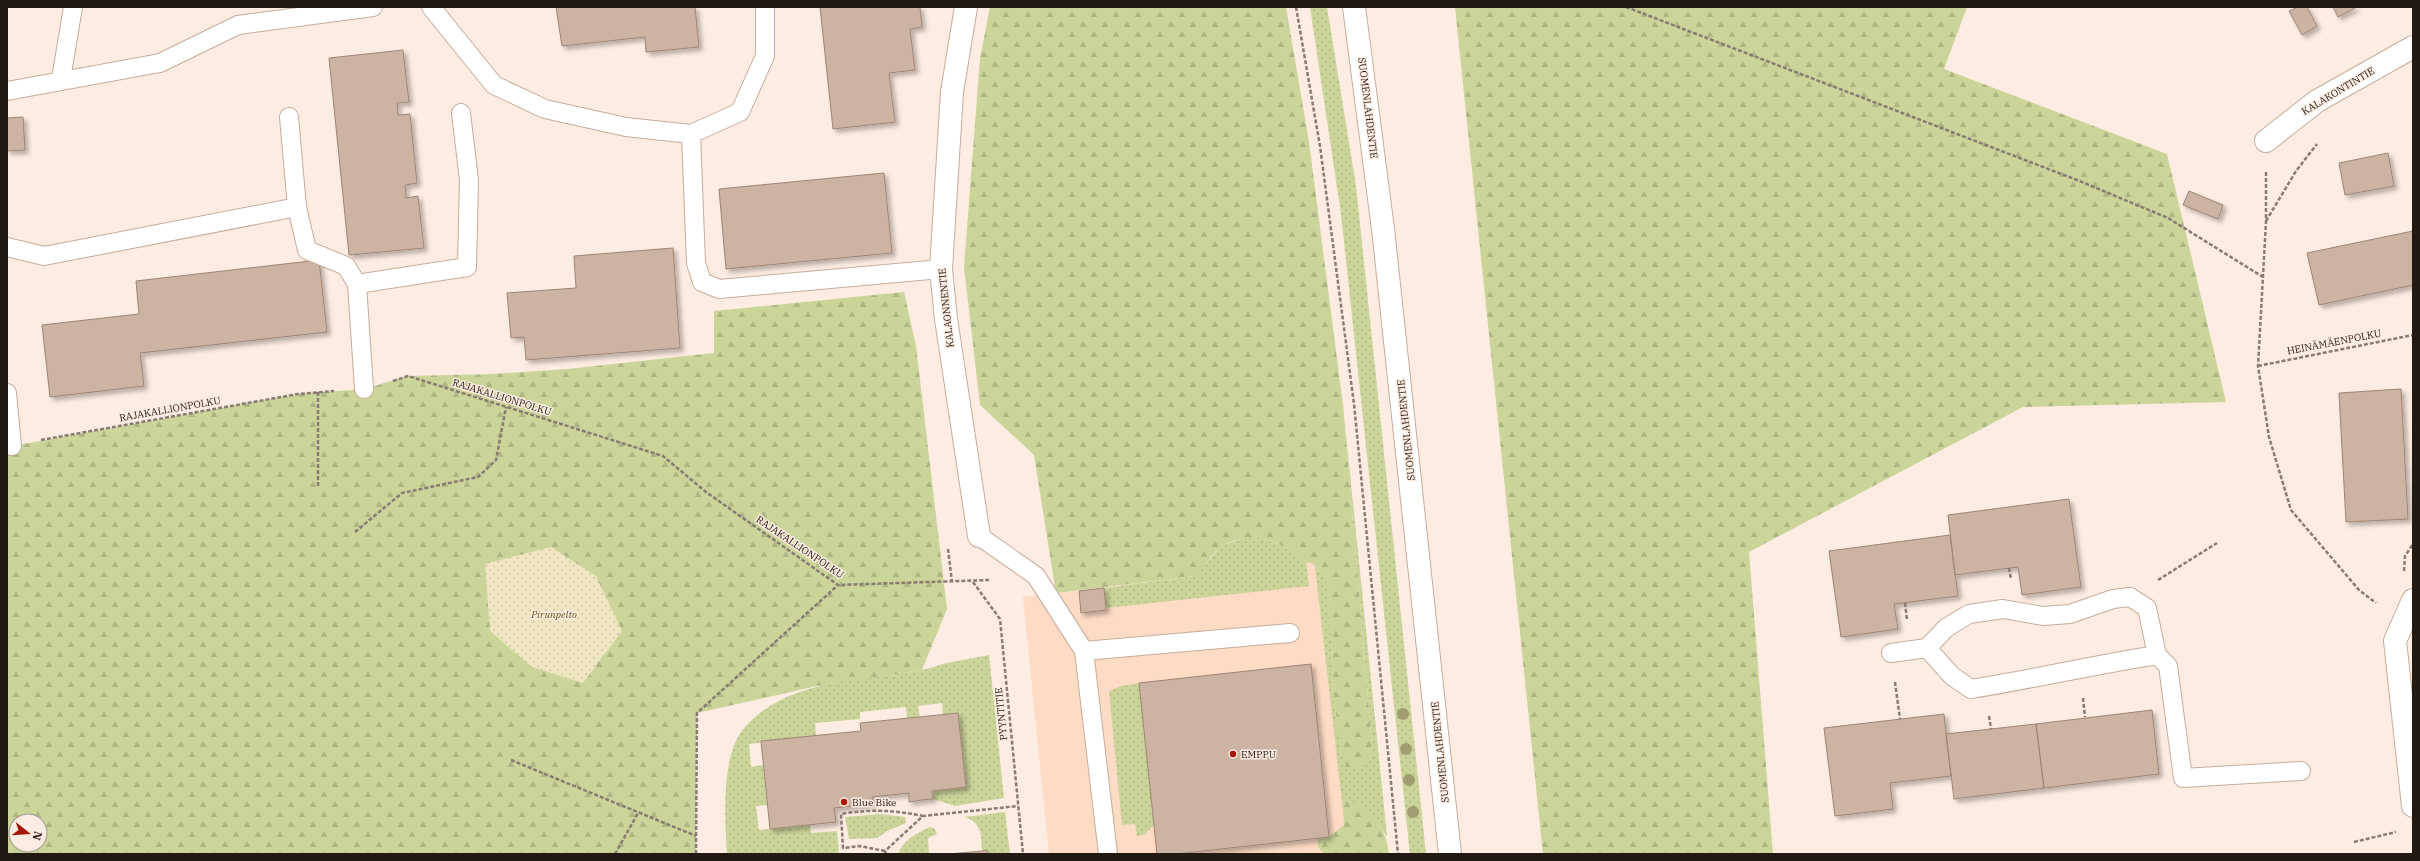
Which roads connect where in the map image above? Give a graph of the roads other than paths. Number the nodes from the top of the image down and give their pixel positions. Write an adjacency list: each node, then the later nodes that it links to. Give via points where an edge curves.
1 (73, 7): 8 (lane)
2 (373, 7): 8 (lane, via 238,25 160,63)
3 (431, 7): 12 (lane, via 494,85 545,109 626,127)
4 (765, 7): 12 (lane, via 765,56 740,112)
5 (966, 7): 16 (street, KALAONNENTIE, via 952,92)
6 (1354, 7): 31 (street, SUOMENLAHDENTIE, via 1386,253)
7 (2413, 47): 13 (street, KALAKONTINTIE, via 2317,101)
8 (61, 79): 9 (lane)
9 (7, 90)
10 (461, 113): 17 (lane, via 470,180 467,267)
11 (289, 117): 14 (lane)
12 (691, 134): 16 (lane, via 696,263 702,282 720,289)
13 (2266, 141)
14 (297, 207): 15 (lane, via 44,256); 17 (lane, via 307,250 346,266)
15 (7, 247)
16 (941, 269): 21 (street, KALAONNENTIE, via 946,319)
17 (357, 284): 18 (lane)
18 (364, 389)
19 (7, 393): 20 (lane)
20 (12, 446)
21 (979, 536): 25 (lane, via 1036,576)
22 (2413, 600): 29 (street, via 2395,641)
23 (1290, 632): 25 (lane)
24 (1927, 648): 26 (lane); 27 (lane, via 1952,676 1971,689 2078,667); 27 (lane, via 1946,628 1969,614 2003,609 2043,616 2070,614 2113,599 2130,597 2147,608)
25 (1084, 651): 30 (lane)
26 (1891, 653)
27 (2157, 655): 28 (lane, via 2168,666 2183,778)
28 (2301, 771)
29 (2413, 806)
30 (1108, 854)
31 (1450, 854)

